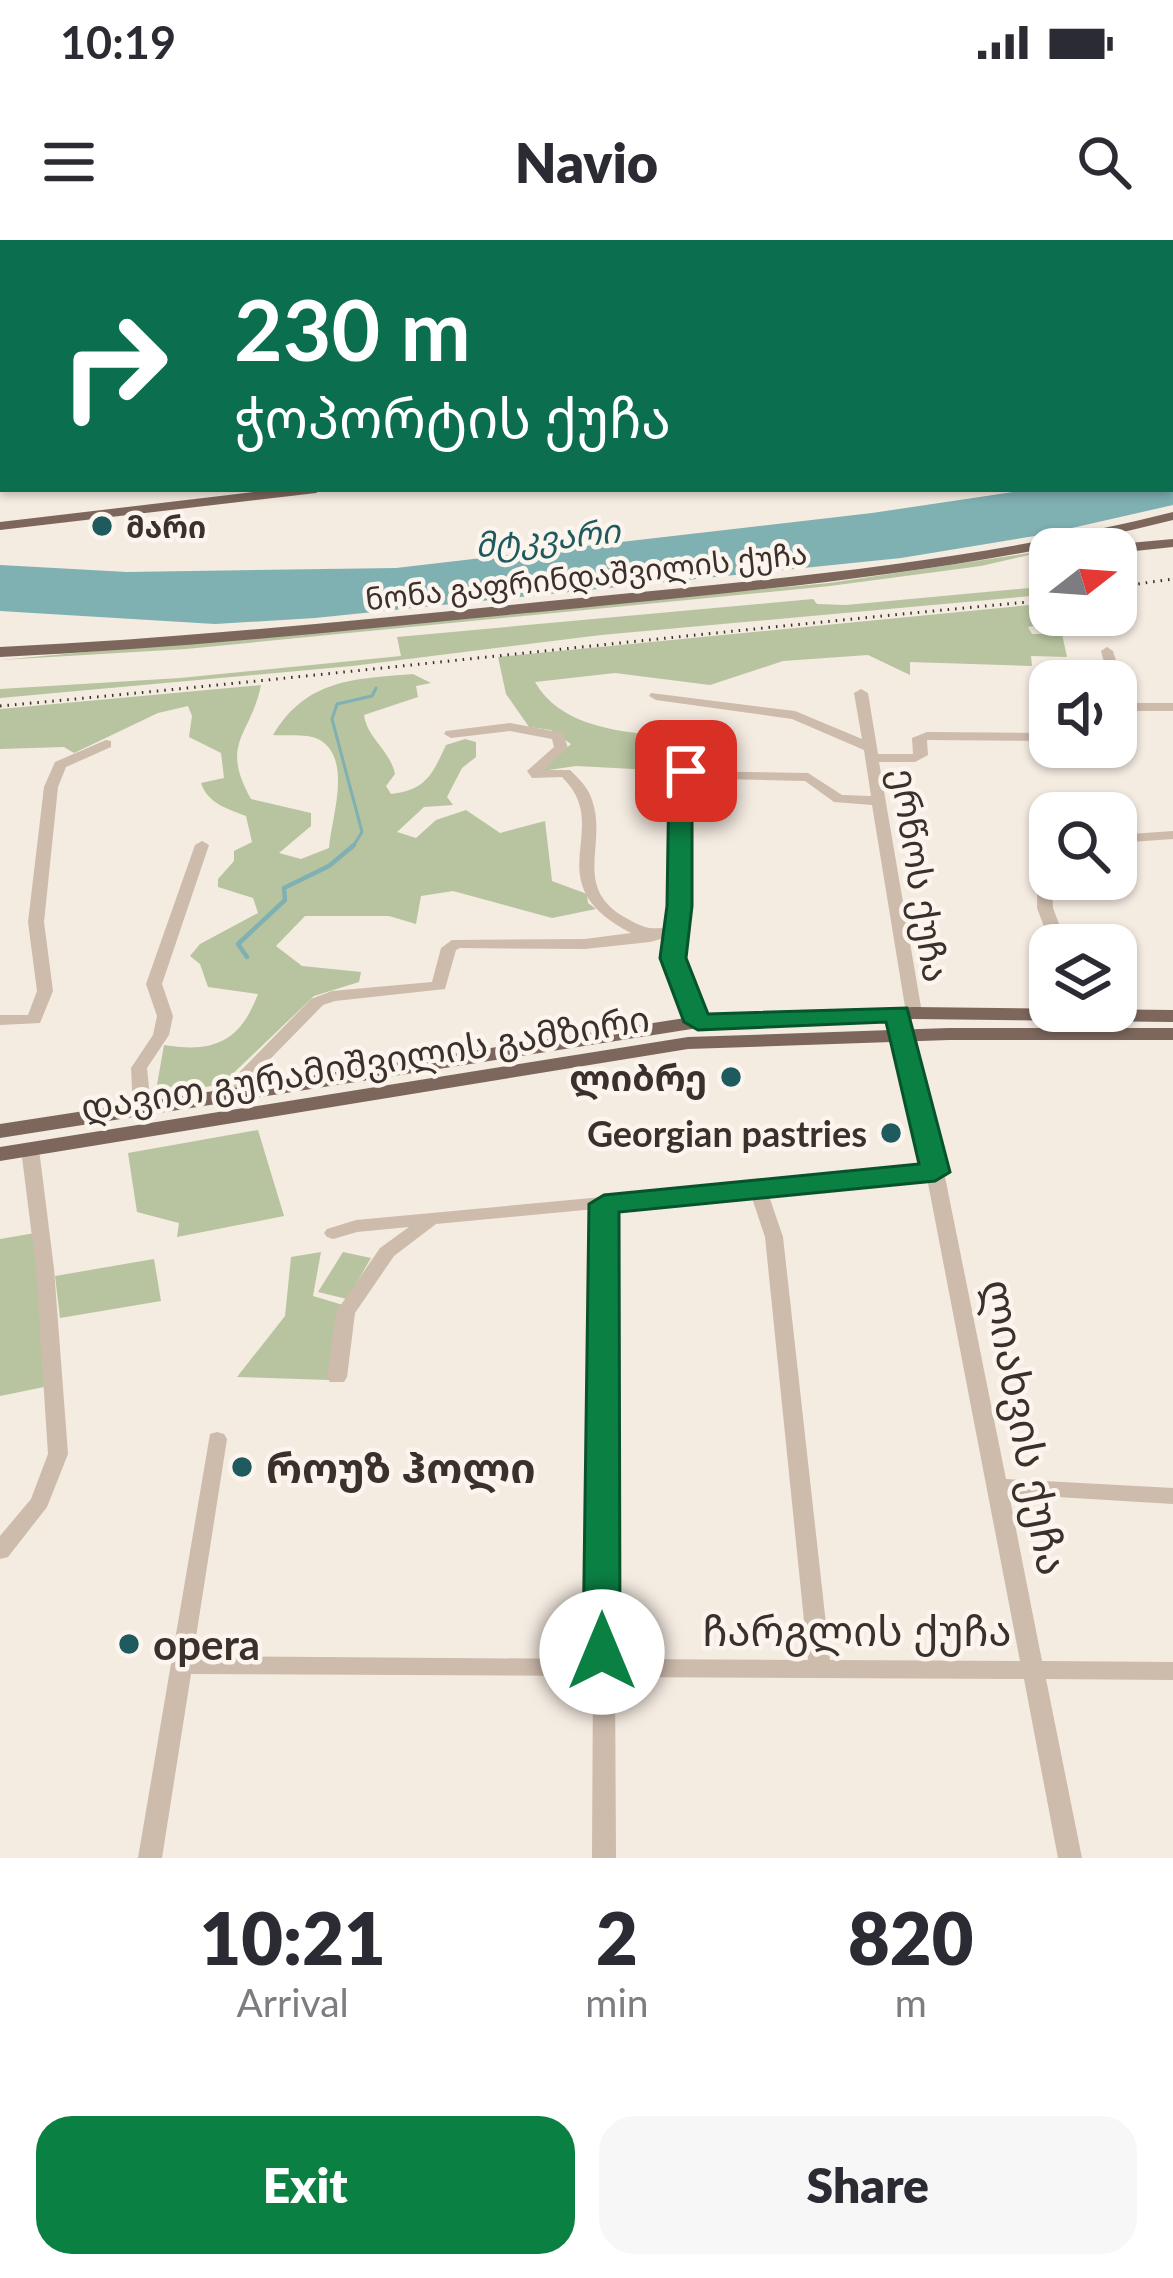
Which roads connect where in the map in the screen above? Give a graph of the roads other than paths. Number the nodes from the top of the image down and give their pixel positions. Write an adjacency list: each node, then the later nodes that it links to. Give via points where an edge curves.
1 (290, 492): 3 (main road)
2 (1173, 519): 8 (main road, ნონა გაფრინდაშვილის ქუჩა, via 838,578)
3 (0, 526)
4 (1171, 543): 5 (main road)
5 (1137, 546)
6 (1029, 561): 10 (main road, ნონა გაფრინდაშვილის ქუჩა, via 861,587 239,649)
7 (1107, 651): 9 (street)
8 (0, 652)
9 (1110, 660)
10 (0, 664)
11 (861, 693): 18 (street, ერწოს ქუჩა)
12 (656, 696): 18 (street, ერწოს ქუჩა, via 795,715)
13 (1137, 707): 14 (street)
14 (1173, 707)
15 (451, 734): 24 (street, via 510,727 558,736 561,748 534,771 565,773 580,785 589,814 590,895)
16 (1029, 737): 18 (street, via 927,736 919,738 915,758)
17 (106, 744): 29 (street, via 60,765 51,788 36,922 45,991 34,1020)
18 (870, 752): 19 (street, ერწოს ქუჩა)
19 (878, 801): 23 (street, via 839,799 808,777 681,775); 30 (street, ერწოს ქუჩა)
20 (1173, 835): 21 (street)
21 (1137, 838)
22 (202, 845): 34 (street, via 154,984 165,1016 139,1068)
23 (676, 931): 24 (street); 25 (street)
24 (652, 938): 25 (street); 33 (street, via 457,943 439,986 317,1002)
25 (673, 958): 31 (street)
26 (1137, 1015): 28 (main road, დავით გურამიშვილის გამზირი)
27 (1029, 1016): 30 (main road, დავით გურამიშვილის გამზირი)
28 (1173, 1016)
29 (0, 1020)
30 (904, 1021): 31 (main road, დავით გურამიშვილის გამზირი); 32 (main road, დავით გურამიშვილის გამზირი); 36 (main road, დავით გურამიშვილის გამზირი, via 671,1046); 38 (street, ლიახვის ქუჩა)
31 (698, 1022): 33 (main road, დავით გურამიშვილის გამზირი)
32 (1173, 1034)
33 (225, 1095): 34 (main road, დავით გურამიშვილის გამზირი)
34 (142, 1108): 36 (main road, დავით გურამიშვილის გამზირი)
35 (0, 1131): 36 (main road, დავით გურამიშვილის გამზირი)
36 (28, 1138): 37 (main road, დავით გურამიშვილის გამზირი); 47 (street, via 58,1454 40,1502)
37 (0, 1154)
38 (935, 1172): 39 (street); 45 (street, ლიახვის ქუჩა)
39 (758, 1190): 40 (street); 51 (street, via 774,1237)
40 (604, 1204): 41 (street); 49 (street)
41 (429, 1221): 42 (street); 43 (street, via 387,1252 346,1312)
42 (333, 1233)
43 (337, 1377)
44 (217, 1439): 48 (street)
45 (998, 1486): 46 (street); 50 (street, ლიახვის ქუჩა)
46 (1173, 1496)
47 (0, 1551)
48 (182, 1665): 49 (street, ჩარგლის ქუჩა); 53 (street)
49 (602, 1669): 51 (street, ჩარგლის ქუჩა); 54 (street)
50 (1035, 1669): 51 (street, ჩარგლის ქუჩა); 52 (street, ჩარგლის ქუჩა); 55 (street, ლიახვის ქუჩა)
51 (820, 1670)
52 (1173, 1671)
53 (150, 1858)
54 (604, 1858)
55 (1070, 1858)

